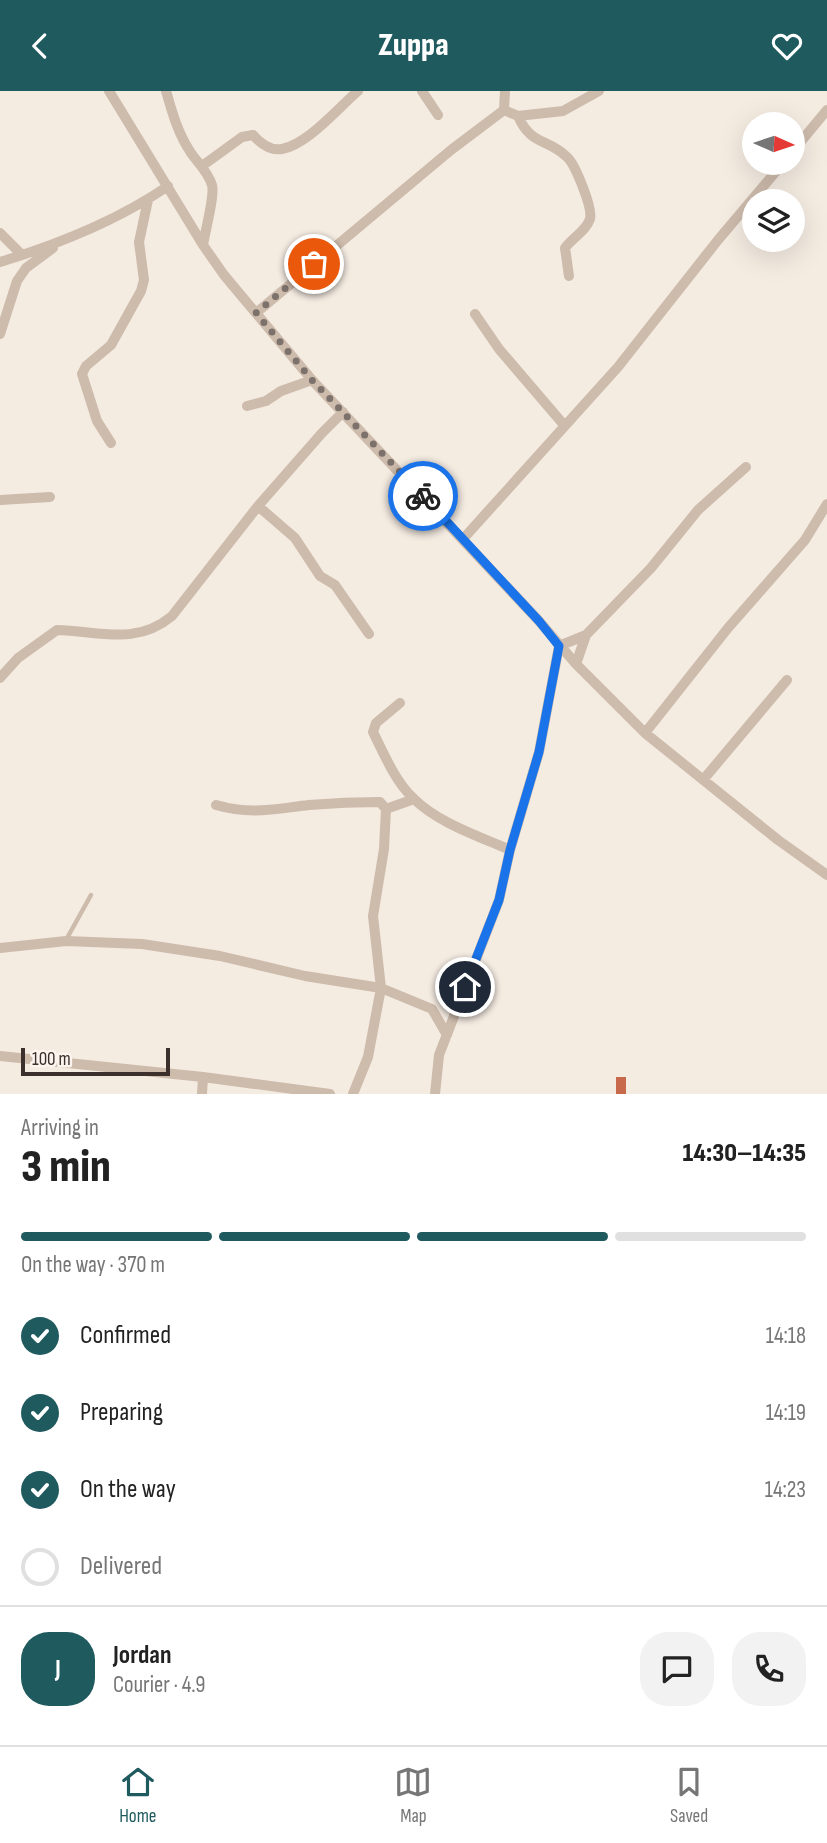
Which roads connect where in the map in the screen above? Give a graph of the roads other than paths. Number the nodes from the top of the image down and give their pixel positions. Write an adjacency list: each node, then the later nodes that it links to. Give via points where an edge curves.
1 (109, 91): 14 (street)
2 (166, 91): 12 (street, via 174,120)
3 (358, 91): 12 (street, via 300,143 279,150 263,145 253,135)
4 (422, 91): 9 (street)
5 (505, 91): 7 (street)
6 (598, 91): 10 (street, via 563,111)
7 (504, 110): 10 (street); 22 (street)
8 (827, 110): 11 (street)
9 (438, 115)
10 (518, 116): 21 (street, via 535,139 569,158 591,211 584,229 565,248)
11 (805, 137)
12 (202, 166): 18 (street, via 213,195)
13 (773, 175): 28 (street, via 618,366)
14 (168, 186): 15 (street); 18 (street)
15 (148, 200): 17 (street); 29 (street, via 139,241 145,280 141,291 111,345 82,374 97,421)
16 (0, 233): 19 (street)
17 (63, 241): 19 (street); 24 (street, via 26,268 17,281)
18 (203, 245): 22 (street)
19 (22, 255): 20 (street)
20 (0, 262)
21 (569, 276)
22 (256, 313): 25 (street)
23 (475, 314): 28 (street)
24 (0, 334)
25 (312, 380): 26 (street); 27 (street)
26 (247, 406)
27 (343, 412): 34 (street); 35 (street)
28 (564, 425): 35 (street)
29 (111, 443)
30 (746, 467): 37 (street, via 698,510 651,568)
31 (50, 497): 32 (street)
32 (0, 500)
33 (827, 504): 43 (street, via 805,540)
34 (258, 506): 36 (street, via 295,538); 40 (street, via 173,616 157,629 107,635 57,630 18,658)
35 (463, 539): 38 (street)
36 (369, 634)
37 (586, 635): 38 (street); 39 (street)
38 (559, 646): 39 (street); 48 (street, via 539,752)
39 (576, 664): 43 (street)
40 (0, 678)
41 (788, 680): 44 (street)
42 (400, 703): 45 (street, via 373,731)
43 (645, 733): 44 (street)
44 (703, 780): 49 (street)
45 (414, 799): 47 (street); 48 (street)
46 (216, 805): 47 (street, via 264,811 380,802)
47 (386, 809): 53 (street, via 373,916)
48 (510, 850): 54 (street, via 499,900)
49 (827, 875)
50 (91, 895): 51 (lane)
51 (66, 941): 52 (street); 53 (street, via 155,946)
52 (0, 948)
53 (381, 988): 54 (street, via 432,1009); 59 (street, via 368,1057)
54 (447, 1035): 60 (street, via 439,1055)
55 (0, 1056): 56 (street)
56 (203, 1077): 57 (street); 58 (street)
57 (202, 1094)
58 (330, 1094)
59 (353, 1094)
60 (435, 1094)

